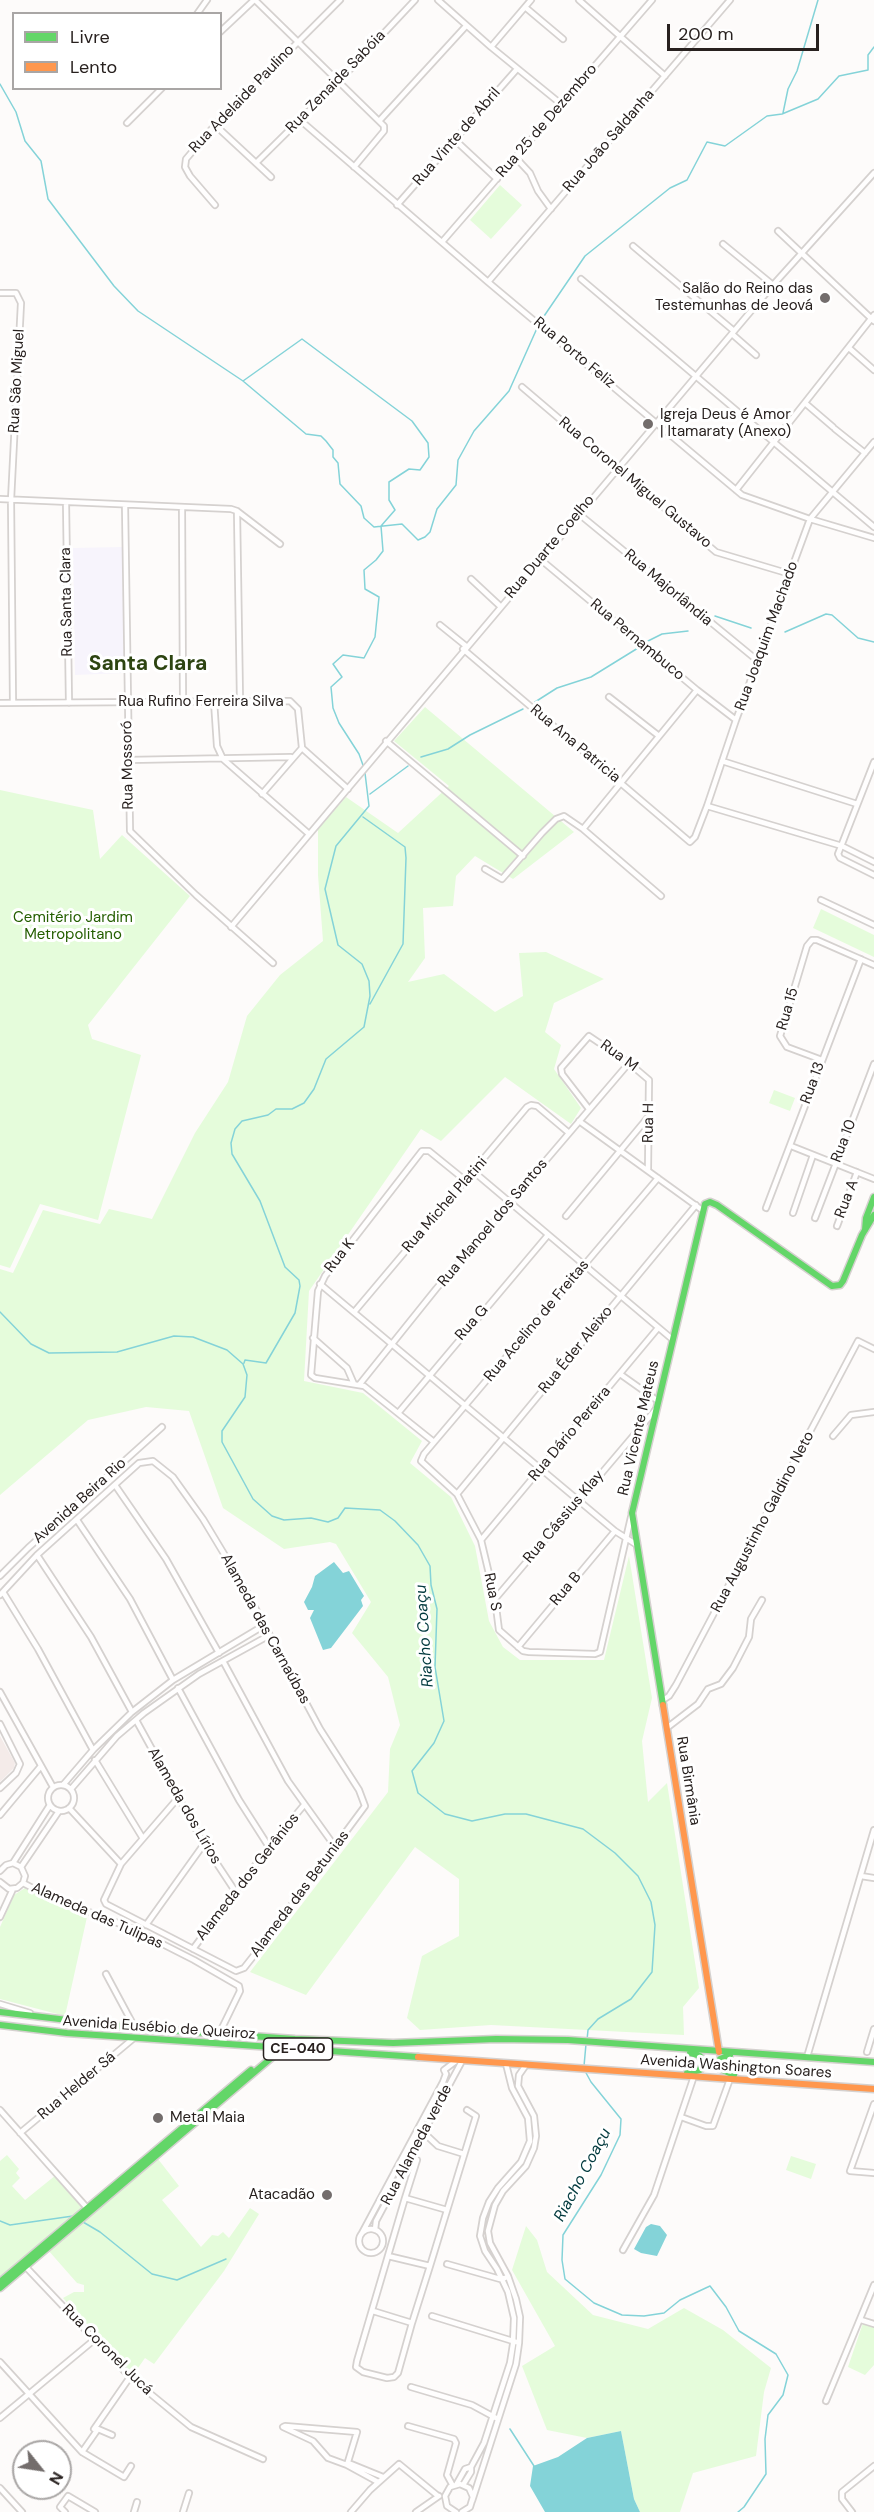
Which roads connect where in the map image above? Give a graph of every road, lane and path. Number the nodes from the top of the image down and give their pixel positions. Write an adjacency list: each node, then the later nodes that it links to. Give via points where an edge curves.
1 (255, 0): 15 (street); 18 (street)
2 (340, 0): 18 (street, Rua Adelaide Paulino)
3 (415, 0): 22 (street, Rua Zenaide Sabóia)
4 (438, 0): 12 (street)
5 (449, 0): 12 (street)
6 (531, 0): 13 (street)
7 (579, 0): 16 (street)
8 (652, 0): 16 (street, Rua 25 de Dezembro)
9 (720, 0): 11 (street)
10 (730, 0): 11 (street, Rua João Saldanha)
11 (726, 5): 21 (street, Rua João Saldanha)
12 (445, 6): 14 (street)
13 (525, 7): 17 (street); 19 (street)
14 (466, 26): 19 (street); 26 (street)
15 (222, 30)
16 (621, 36): 21 (street); 24 (street, Rua 25 de Dezembro)
17 (563, 39)
18 (297, 41): 22 (street); 28 (street, Rua Adelaide Paulino)
19 (491, 47): 20 (street)
20 (517, 69): 24 (street); 29 (street, Rua Vinte de Abril)
21 (665, 76): 38 (street, Rua João Saldanha)
22 (339, 81): 25 (street, Rua Zenaide Sabóia); 26 (street)
23 (160, 90): 27 (street)
24 (561, 104): 30 (street, Rua 25 de Dezembro)
25 (300, 120): 31 (street, Rua Zenaide Sabóia); 32 (street, Rua Porto Feliz)
26 (380, 120): 32 (street, via 384,130)
27 (127, 123)
28 (215, 125): 31 (street); 36 (street, Rua Adelaide Paulino, via 184,163)
29 (455, 141): 35 (street); 37 (street, Rua Vinte de Abril)
30 (516, 158): 35 (street, Rua 25 de Dezembro); 38 (street, via 530,173)
31 (256, 163): 34 (street)
32 (354, 166): 37 (street, Rua Porto Feliz)
33 (874, 173): 43 (street, Rua Duarte Coelho)
34 (272, 177)
35 (497, 179): 40 (street, Rua 25 de Dezembro)
36 (215, 205)
37 (398, 205): 40 (street, Rua Porto Feliz)
38 (551, 209): 45 (street, Rua João Saldanha)
39 (778, 231): 43 (street)
40 (442, 242): 45 (street, Rua Porto Feliz)
41 (723, 244): 46 (street)
42 (633, 246): 49 (street)
43 (801, 253): 46 (street, Rua Duarte Coelho); 48 (street)
44 (581, 279): 53 (street)
45 (488, 282): 56 (street, Rua Porto Feliz)
46 (773, 285): 49 (street, Rua Duarte Coelho)
47 (0, 292): 64 (street, Rua São Miguel, via 16,293 21,303)
48 (873, 318): 50 (street)
49 (733, 333): 51 (street); 53 (street, Rua Duarte Coelho)
50 (849, 348): 52 (street); 55 (street)
51 (756, 355)
52 (874, 370)
53 (696, 376): 56 (street, Rua Duarte Coelho); 58 (street)
54 (522, 387): 60 (street, Rua Coronel Miguel Gustavo)
55 (805, 403): 58 (street); 59 (street)
56 (657, 422): 60 (street, Rua Duarte Coelho); 61 (street, Rua Porto Feliz)
57 (874, 442): 59 (street, Rua Joaquim Machado)
58 (773, 443): 61 (street); 62 (street)
59 (865, 453): 62 (street, Rua Joaquim Machado)
60 (617, 468): 69 (street, Rua Duarte Coelho); 75 (street, Rua Coronel Miguel Gustavo, via 719,554)
61 (736, 490): 70 (street, Rua Porto Feliz)
62 (832, 492): 70 (street, Rua Joaquim Machado); 71 (street)
63 (0, 499): 64 (street)
64 (11, 500): 65 (street); 87 (street, Rua São Miguel)
65 (66, 502): 66 (street); 88 (street, Rua Santa Clara)
66 (125, 505): 67 (street); 89 (street, Rua Mossoró)
67 (182, 507): 68 (street); 85 (street)
68 (237, 511): 73 (street); 83 (street)
69 (579, 514): 74 (street, Rua Duarte Coelho); 80 (street, Rua Majorlândia)
70 (810, 519): 72 (street, Rua Porto Feliz); 75 (street, Rua Joaquim Machado)
71 (874, 527)
72 (874, 538)
73 (280, 544)
74 (540, 559): 77 (street, Rua Duarte Coelho); 81 (street, Rua Pernambuco)
75 (790, 574): 80 (street, Rua Joaquim Machado)
76 (471, 579): 77 (street)
77 (500, 606): 79 (street, Rua Duarte Coelho)
78 (440, 625): 79 (street, Rua Ana Patricia)
79 (465, 648): 92 (street, Rua Duarte Coelho); 99 (street, Rua Ana Patricia)
80 (758, 661): 90 (street, Rua Joaquim Machado)
81 (697, 690): 90 (street, Rua Pernambuco); 91 (street)
82 (609, 697): 91 (street)
83 (240, 700): 84 (street, Rua Rufino Ferreira Silva); 93 (street, Rua Rufino Ferreira Silva, via 290,701 298,710)
84 (214, 701): 85 (street, Rua Rufino Ferreira Silva); 95 (street, via 217,746)
85 (183, 702): 89 (street, Rua Rufino Ferreira Silva)
86 (0, 703): 87 (street, Rua Rufino Ferreira Silva)
87 (14, 703): 88 (street, Rua Rufino Ferreira Silva)
88 (69, 703): 89 (street, Rua Rufino Ferreira Silva)
89 (127, 703): 96 (street, Rua Mossoró)
90 (736, 720): 97 (street, Rua Joaquim Machado)
91 (659, 736): 99 (street)
92 (386, 741): 100 (street, Rua Duarte Coelho); 108 (street)
93 (302, 747): 94 (street); 100 (street)
94 (291, 758): 95 (street); 101 (street)
95 (223, 759): 96 (street); 101 (street)
96 (128, 760): 115 (street, Rua Mossoró, via 131,833)
97 (722, 761): 102 (street); 103 (street, Rua Joaquim Machado)
98 (874, 762): 102 (street)
99 (621, 783): 104 (street); 106 (street, Rua Ana Patricia)
100 (348, 789): 105 (street, Rua Duarte Coelho)
101 (262, 794): 105 (street)
102 (858, 804): 107 (street)
103 (707, 806): 106 (street, Rua Joaquim Machado, via 695,837 690,842); 107 (street)
104 (583, 829): 108 (street, via 567,817 559,817); 112 (street)
105 (309, 834): 115 (street, Rua Duarte Coelho)
106 (686, 840)
107 (842, 846): 109 (street); 111 (street, via 840,858)
108 (523, 856): 110 (street, via 502,879)
109 (874, 862)
110 (485, 869)
111 (874, 875)
112 (661, 896)
113 (820, 900): 114 (street)
114 (874, 925)
115 (231, 927): 117 (street, Rua Mossoró)
116 (861, 959): 118 (street); 119 (street, Rua 13); 119 (street, Rua 15, via 817,940 807,946 780,1036 794,1050)
117 (273, 963)
118 (874, 965)
119 (822, 1060): 127 (street, Rua 13)
120 (629, 1063): 122 (street, Rua M); 123 (street, Rua Manoel dos Santos); 123 (street, Rua M, via 587,1036 561,1068)
121 (874, 1064): 130 (street, Rua 10)
122 (647, 1076): 124 (street, Rua H)
123 (589, 1109): 125 (street, Rua Manoel dos Santos)
124 (649, 1116): 128 (street); 131 (street, Rua H)
125 (579, 1121): 126 (street, Rua Manoel dos Santos); 128 (street)
126 (569, 1133): 132 (street, Rua Michel Platini, via 531,1105); 138 (street, Rua Manoel dos Santos)
127 (791, 1146): 129 (street); 140 (street, Rua 13)
128 (619, 1150): 131 (street); 142 (street)
129 (813, 1155): 130 (street); 141 (street)
130 (836, 1163): 133 (street); 143 (street, Rua 10)
131 (648, 1170): 134 (street)
132 (474, 1172): 136 (street, Rua Michel Platini); 138 (street)
133 (857, 1172): 135 (street); 145 (street, Rua A)
134 (658, 1178): 139 (street); 147 (street, Rua Acelino de Freitas)
135 (874, 1179)
136 (466, 1181): 148 (street, Rua K, via 429,1151 420,1153); 150 (street, Rua Michel Platini)
137 (874, 1197): 144 (main road)
138 (510, 1202): 146 (street); 154 (street, Rua Manoel dos Santos)
139 (699, 1208): 144 (main road, via 707,1203 717,1205 832,1286 843,1281); 149 (street, Rua Éder Aleixo); 153 (main road, Rua Vicente Mateus)
140 (766, 1208)
141 (793, 1213)
142 (566, 1216)
143 (815, 1218)
144 (871, 1219)
145 (837, 1226)
146 (548, 1234): 147 (street); 157 (street, Rua G)
147 (584, 1265): 149 (street); 160 (street, Rua Acelino de Freitas)
148 (320, 1284): 150 (street); 152 (street, Rua K)
149 (620, 1296): 151 (street); 165 (street, Rua Éder Aleixo)
150 (355, 1311): 154 (street)
151 (658, 1328): 153 (street); 156 (street, Rua Dário Pereira)
152 (313, 1338): 158 (street, via 347,1368); 158 (street, Rua K, via 310,1372 315,1377)
153 (672, 1339): 159 (main road, Rua Vicente Mateus)
154 (391, 1342): 157 (street); 158 (street, Rua Manoel dos Santos)
155 (874, 1348): 194 (street, Rua Augustinho Galdino Neto, via 858,1341 675,1685)
156 (620, 1374): 159 (street); 168 (street, Rua Dário Pereira)
157 (429, 1375): 160 (street); 161 (street, Rua G)
158 (357, 1384): 161 (street)
159 (657, 1404): 171 (street, Rua Cássius Klay); 172 (main road, Rua Vicente Mateus)
160 (466, 1406): 165 (street); 166 (street, Rua Acelino de Freitas)
161 (399, 1412): 166 (street)
162 (874, 1412): 164 (street, Rua Augustinho Galdino Neto, via 851,1415)
163 (162, 1427): 179 (street, Avenida Beira Rio)
164 (832, 1436)
165 (504, 1438): 168 (street); 170 (street, Rua Éder Aleixo)
166 (434, 1442): 167 (street, Rua Acelino de Freitas, via 422,1457)
167 (425, 1466): 170 (street, Rua S)
168 (541, 1469): 171 (street); 176 (street, Rua Dário Pereira)
169 (115, 1485): 173 (street); 183 (street, Alameda das Carnaúbas, via 139,1463 158,1463 167,1470 244,1587); 186 (street, via 166,1559)
170 (457, 1494): 176 (street, Rua S)
171 (578, 1500): 174 (street); 181 (street, Rua Cássius Klay)
172 (632, 1513): 175 (street, Rua Vicente Mateus); 177 (main road, Rua Birmânia)
173 (77, 1520): 178 (street); 190 (street, via 130,1599)
174 (615, 1531): 175 (street); 185 (street, Rua B)
175 (627, 1538): 177 (street); 185 (street, Rua Vicente Mateus, via 600,1652 535,1653)
176 (480, 1540): 181 (street, Rua S)
177 (637, 1545): 194 (main road, Rua Birmânia)
178 (37, 1555): 180 (street); 196 (street, via 91,1637)
179 (0, 1576)
180 (1, 1593): 202 (street, via 38,1649)
181 (495, 1599): 185 (street, Rua S, via 499,1630)
182 (762, 1600): 199 (street, via 733,1668 721,1684 708,1689 698,1704)
183 (263, 1626): 184 (street, Alameda das Carnaúbas); 186 (street)
184 (268, 1636): 187 (street); 213 (street, Alameda das Carnaúbas, via 363,1797)
185 (518, 1647)
186 (219, 1653): 188 (street)
187 (223, 1661): 189 (street); 211 (street)
188 (195, 1667): 189 (street); 190 (street)
189 (199, 1674): 191 (street)
190 (173, 1680): 193 (street)
191 (178, 1688): 195 (street); 223 (street, via 239,1800)
192 (0, 1692): 204 (street)
193 (151, 1697): 195 (street); 196 (street)
194 (663, 1700): 199 (main road, Rua Birmânia)
195 (156, 1704): 197 (street)
196 (132, 1712): 200 (street)
197 (136, 1720): 201 (street); 209 (street, Alameda dos Lírios)
198 (0, 1724): 207 (street, via 20,1764)
199 (668, 1727): 252 (main road, Rua Birmânia)
200 (112, 1731): 201 (street); 202 (street)
201 (117, 1736): 203 (street)
202 (93, 1750): 205 (street)
203 (95, 1760): 208 (street); 220 (street)
204 (41, 1766): 206 (street); 215 (street)
205 (63, 1785): 206 (street); 208 (street)
206 (53, 1787): 210 (street, via 48,1798)
207 (0, 1788)
208 (71, 1789): 212 (street, via 74,1801)
209 (178, 1798): 220 (street); 222 (street, Alameda dos Lírios)
210 (50, 1805): 214 (street); 216 (street)
211 (304, 1805): 223 (street, Alameda dos Gerânios); 224 (street)
212 (69, 1808): 214 (street); 226 (street)
213 (363, 1810): 224 (street, Alameda das Betunias)
214 (59, 1811): 217 (street)
215 (0, 1815)
216 (39, 1824): 217 (street); 219 (street)
217 (48, 1829): 221 (street)
218 (874, 1830): 229 (street)
219 (30, 1837): 221 (street); 225 (street)
220 (142, 1837): 226 (street)
221 (38, 1842): 228 (street)
222 (204, 1844): 234 (street, Alameda dos Lírios); 236 (street)
223 (269, 1846): 234 (street, Alameda dos Gerânios)
224 (336, 1848): 237 (street, Alameda das Betunias, via 244,1968 233,1971)
225 (13, 1863): 227 (street); 228 (street)
226 (121, 1864): 236 (street, via 105,1894 105,1902)
227 (1, 1867)
228 (21, 1867): 231 (street)
229 (861, 1876): 230 (street); 255 (street)
230 (874, 1878)
231 (23, 1883): 233 (street); 245 (street, Alameda das Tulipas, via 133,1929 238,1986 240,1991)
232 (1, 1885): 233 (street)
233 (13, 1889): 235 (street)
234 (235, 1891): 237 (street, Alameda dos Gerânios)
235 (0, 1917)
236 (146, 1925): 237 (street)
237 (193, 1948)
238 (106, 1974): 243 (street)
239 (0, 2004): 241 (street)
240 (0, 2012): 241 (main road, Avenida Eusébio de Queiroz / CE-040)
241 (52, 2019): 243 (main road, Avenida Eusébio de Queiroz / CE-040)
242 (0, 2025): 246 (main road, Avenida Eusébio de Queiroz / CE-040)
243 (135, 2028): 245 (main road, Avenida Eusébio de Queiroz / CE-040)
244 (874, 2029): 253 (street)
245 (220, 2034): 247 (main road, Avenida Eusébio de Queiroz / CE-040, via 393,2043 496,2039); 248 (street)
246 (134, 2038): 248 (main road, Avenida Eusébio de Queiroz / CE-040); 273 (street, Rua Helder Sá)
247 (602, 2043): 251 (main road, Avenida Washington Soares / CE-040)
248 (228, 2045): 249 (main road, Avenida Eusébio de Queiroz / CE-040)
249 (266, 2047): 250 (main road, Avenida Eusébio de Queiroz / CE-040); 265 (main road, via 266,2058)
250 (283, 2048): 256 (main road, Avenida Eusébio de Queiroz / CE-040); 265 (main road)
251 (680, 2049): 252 (main road, Avenida Washington Soares / CE-040); 261 (main road, via 698,2055 704,2063 697,2071)
252 (719, 2052): 254 (main road, Avenida Washington Soares / CE-040)
253 (867, 2052)
254 (744, 2054): 255 (main road, Avenida Washington Soares / CE-040); 264 (main road, via 722,2057 717,2064 721,2071)
255 (807, 2057): 257 (main road, Avenida Washington Soares / CE-040)
256 (459, 2061): 258 (main road, Avenida Eusébio de Queiroz / CE-040); 271 (street, Rua Alameda verde, via 444,2070 443,2082); 272 (street, Rua Alameda verde)
257 (874, 2062)
258 (506, 2064): 259 (main road, Avenida Eusébio de Queiroz / CE-040); 280 (street, via 512,2088 528,2118 530,2141 521,2162 494,2194)
259 (526, 2065): 260 (main road, Avenida Eusébio de Queiroz / CE-040); 281 (street, via 518,2086 534,2116 534,2148 526,2166 499,2198)
260 (597, 2069): 261 (main road, Avenida Washington Soares / CE-040)
261 (677, 2075): 262 (main road, Avenida Washington Soares / CE-040)
262 (694, 2076): 263 (main road, Avenida Washington Soares / CE-040); 270 (street)
263 (730, 2079): 264 (main road, Avenida Washington Soares / CE-040); 270 (street, via 713,2126)
264 (743, 2079): 266 (main road, Avenida Washington Soares / CE-040)
265 (241, 2080): 278 (main road)
266 (874, 2089)
267 (874, 2104): 276 (street, via 850,2171)
268 (0, 2110): 273 (street)
269 (467, 2110): 274 (street, via 476,2116)
270 (681, 2117): 289 (street, via 654,2195)
271 (417, 2128): 272 (street); 285 (street, Rua Alameda verde)
272 (424, 2132): 274 (street, via 438,2146); 282 (street, Rua Alameda verde, via 376,2221)
273 (20, 2133): 278 (street)
274 (464, 2154): 279 (street)
275 (417, 2160): 277 (street)
276 (874, 2173)
277 (405, 2198): 279 (street); 291 (street)
278 (88, 2210): 292 (main road)
279 (447, 2210): 294 (street)
280 (483, 2218): 281 (street); 283 (street)
281 (490, 2220): 284 (street)
282 (375, 2230): 285 (street); 285 (street, via 382,2242 373,2253 360,2246)
283 (480, 2230): 284 (street); 287 (street)
284 (488, 2231): 286 (street)
285 (362, 2233)
286 (490, 2243): 287 (street); 288 (street)
287 (482, 2246): 290 (street)
288 (494, 2250): 290 (street); 295 (street)
289 (623, 2250)
290 (487, 2255): 295 (street)
291 (388, 2256): 294 (street); 299 (street)
292 (24, 2264): 296 (main road); 298 (main road); 304 (street, Rua Coronel Jucá)
293 (447, 2264): 295 (street)
294 (430, 2266): 302 (street)
295 (506, 2277): 305 (street)
296 (0, 2282)
297 (874, 2286): 301 (street)
298 (0, 2288)
299 (373, 2311): 302 (street); 302 (street, via 356,2364 366,2374 387,2378 396,2375)
300 (432, 2316): 305 (street)
301 (861, 2320): 303 (street); 310 (street)
302 (412, 2323)
303 (874, 2324)
304 (94, 2340): 307 (street, Rua Coronel Jucá); 309 (street)
305 (517, 2342): 312 (street)
306 (0, 2362): 309 (street)
307 (130, 2377): 317 (street); 318 (street, Rua Coronel Jucá, via 194,2430)
308 (411, 2387): 312 (street, via 472,2405)
309 (29, 2393): 311 (street); 317 (street)
310 (826, 2401)
311 (0, 2418)
312 (496, 2418): 319 (street); 322 (street)
313 (408, 2426): 326 (street, via 454,2439 447,2475)
314 (318, 2428): 316 (street); 316 (street, via 283,2427); 320 (street, via 357,2432)
315 (112, 2435): 317 (street, via 98,2429)
316 (313, 2441): 320 (street, via 328,2458)
317 (81, 2451): 321 (street, via 124,2477)
318 (263, 2459)
319 (472, 2464): 322 (street); 326 (street); 327 (street)
320 (347, 2465): 324 (street); 325 (street)
321 (132, 2466)
322 (484, 2466): 328 (street)
323 (874, 2466): 346 (street, via 842,2490 842,2499)
324 (383, 2477): 325 (street); 331 (street, via 399,2464)
325 (378, 2482): 341 (street)
326 (456, 2483): 327 (street); 332 (street)
327 (464, 2483): 328 (street); 334 (street, via 471,2491)
328 (478, 2486): 334 (street)
329 (0, 2488): 336 (street)
330 (189, 2493): 340 (street)
331 (438, 2496): 332 (street); 342 (street)
332 (445, 2496): 343 (street)
333 (137, 2502): 339 (street)
334 (472, 2503): 344 (street); 345 (street)
335 (87, 2510): 337 (street, via 68,2496 60,2507); 338 (street)
336 (22, 2512)
337 (65, 2512)
338 (95, 2512)
339 (134, 2512)
340 (183, 2512)
341 (351, 2512)
342 (417, 2512)
343 (453, 2512)
344 (462, 2512)
345 (469, 2512)
346 (852, 2512)

